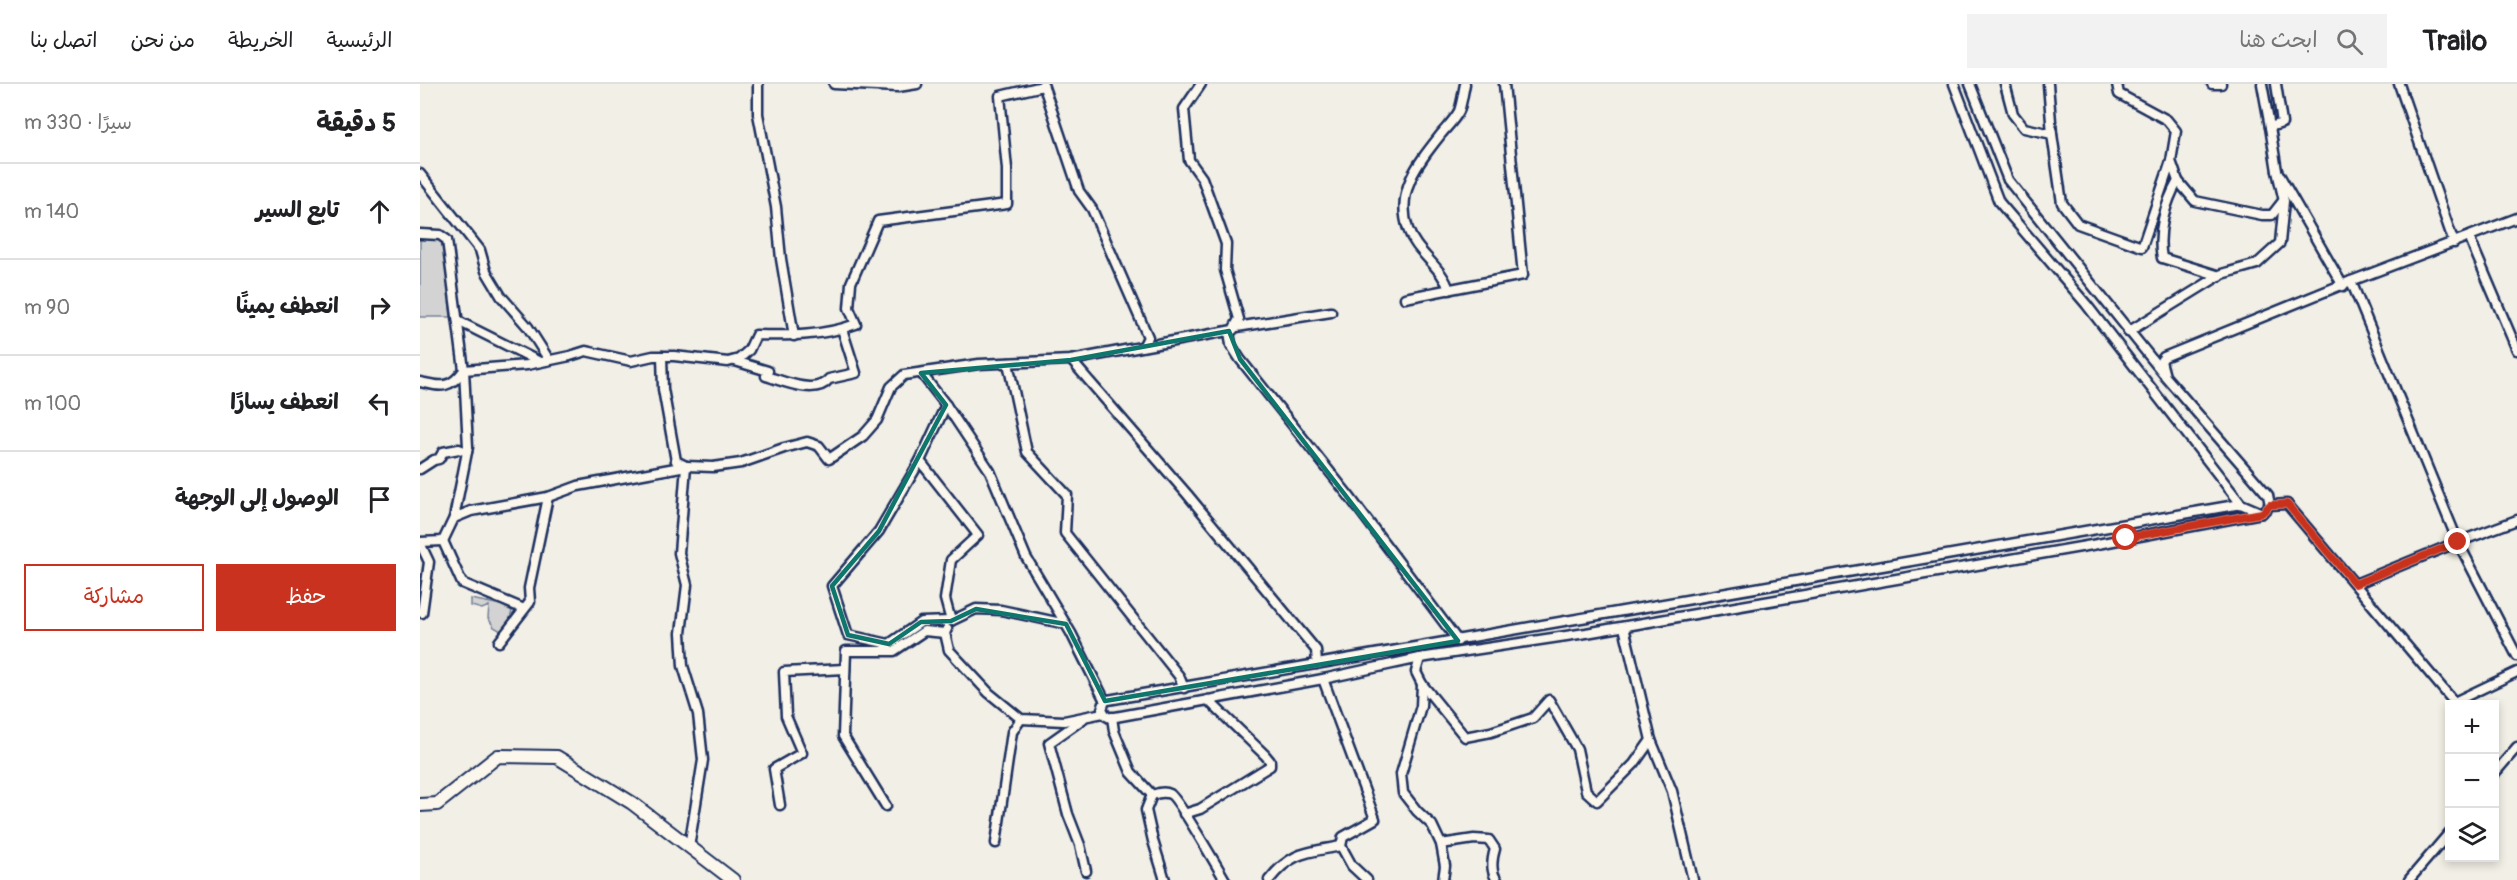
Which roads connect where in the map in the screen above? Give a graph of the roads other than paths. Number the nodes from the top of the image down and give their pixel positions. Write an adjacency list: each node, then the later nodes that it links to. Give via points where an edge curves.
1 (758, 84): 39 (street, via 758,114)
2 (834, 84): 3 (street)
3 (917, 84)
4 (1201, 84): 37 (street, via 1184,109 1189,160 1202,178 1226,244 1225,270 1239,319)
5 (1465, 84): 32 (street, via 1458,112 1416,165 1406,191 1408,231 1445,278)
6 (1504, 84): 32 (street, via 1523,275)
7 (1954, 84): 58 (street, via 1999,202 2086,304)
8 (1970, 84): 38 (street, via 2008,180)
9 (2005, 84): 19 (street, via 2013,114 2024,128)
10 (2048, 84): 19 (street)
11 (2117, 84): 20 (street, via 2119,94 2167,120 2176,131)
12 (2212, 84): 13 (street)
13 (2221, 84)
14 (2262, 84): 18 (street)
15 (2276, 84): 18 (street, via 2282,123)
16 (2399, 84): 28 (street)
17 (1043, 85): 36 (street, via 1000,96 1007,204 878,221 851,283 849,308 856,324); 40 (street, via 1079,191 1092,209 1148,337)
18 (2270, 127): 21 (street)
19 (2052, 135): 20 (street, via 2062,203 2078,224 2142,247)
20 (2171, 161): 23 (street)
21 (2277, 171): 24 (street); 31 (street)
22 (420, 174): 43 (street, via 476,243 501,296)
23 (2178, 181): 24 (street, via 2195,201 2262,215 2272,215); 29 (street, via 2159,240 2162,258)
24 (2284, 201): 29 (street, via 2280,243 2257,264)
25 (2517, 218): 27 (street)
26 (420, 234): 35 (street, via 440,235 447,240)
27 (2469, 237): 28 (street); 41 (street)
28 (2454, 243): 30 (street)
29 (2220, 276): 38 (street)
30 (2351, 281): 31 (street); 64 (street)
31 (2343, 286): 50 (street, via 2164,357 2161,361)
32 (1449, 290): 33 (street)
33 (1405, 298)
34 (1331, 312): 37 (street)
35 (458, 321): 46 (street); 48 (street)
36 (842, 329): 39 (street); 45 (street, via 856,373 829,379 814,388 766,376 768,371)
37 (1233, 329): 40 (street); 73 (street, via 1231,345 1240,359 1356,504)
38 (2128, 332): 50 (street)
39 (794, 336): 45 (street, via 756,335 749,350)
40 (1144, 345): 44 (street)
41 (2517, 350)
42 (662, 356): 43 (street, via 631,361 585,351); 45 (street); 55 (street, via 663,388 676,461)
43 (549, 360): 46 (street)
44 (1071, 360): 47 (street); 77 (street, via 1316,650)
45 (735, 361)
46 (540, 362): 48 (street)
47 (1008, 363): 49 (street); 82 (street, via 1027,452 1067,495 1065,533 1179,676)
48 (464, 370): 51 (street, via 455,382 441,387); 53 (street)
49 (921, 373): 52 (street); 55 (street, via 904,375 891,387 877,420 863,436 829,459 819,446 807,442 741,463)
50 (2165, 376): 59 (street, via 2268,495)
51 (420, 382)
52 (946, 405): 54 (street); 70 (street, via 990,471 1026,557)
53 (467, 452): 56 (street, via 444,452); 61 (street)
54 (920, 461): 69 (street, via 978,535 951,560 945,598); 69 (street, via 879,531 832,586 848,635 889,644 921,622)
55 (686, 466): 57 (street, via 578,486); 101 (street, via 679,553 687,585 681,633 683,666 698,714 703,760)
56 (420, 469)
57 (548, 497): 61 (street, via 471,511); 67 (street, via 530,602)
58 (2241, 504): 60 (street); 73 (street)
59 (2270, 505): 60 (street); 66 (street, via 2287,504)
60 (2262, 513): 71 (street)
61 (454, 518): 63 (street)
62 (2517, 520): 64 (street)
63 (443, 541): 65 (street); 67 (street, via 462,583)
64 (2458, 542): 66 (street); 75 (street)
65 (420, 543): 68 (street, via 429,562)
66 (2355, 584): 79 (street, via 2454,702)
67 (524, 609): 74 (street)
68 (422, 613)
69 (951, 621): 70 (street, via 976,609 1001,610); 72 (street)
70 (1066, 624): 84 (street)
71 (1624, 627): 76 (street); 89 (street)
72 (945, 633): 78 (street, via 924,631 894,651 846,651); 88 (street, via 949,650 989,693)
73 (1458, 641): 77 (street)
74 (499, 642)
75 (2517, 656)
76 (1420, 658): 80 (street); 81 (street, via 1416,672)
77 (1317, 664): 82 (street)
78 (846, 669): 94 (street, via 784,672 786,716 802,753 774,770); 95 (street, via 843,735)
79 (2517, 672)
80 (1323, 679): 83 (street); 100 (street, via 1375,819 1343,837)
81 (1422, 684): 89 (street, via 1465,737 1533,718 1550,700 1577,749 1586,791 1597,801 1635,764); 99 (street, via 1421,706 1401,774 1402,793 1432,825)
82 (1184, 688): 84 (street)
83 (1208, 700): 87 (street); 96 (street, via 1265,754 1270,766 1200,809)
84 (1105, 702): 85 (street)
85 (1103, 713): 86 (street); 87 (street)
86 (1089, 716): 88 (street, via 1064,721); 102 (street, via 1049,742)
87 (1112, 717): 92 (street, via 1131,772)
88 (1021, 719): 98 (street, via 1012,732)
89 (1651, 740): 110 (street, via 1672,791)
90 (2517, 747): 91 (street)
91 (2499, 768)
92 (1152, 795): 96 (street, via 1169,793); 105 (street, via 1146,810)
93 (420, 805): 101 (street, via 437,804 498,756 557,757 632,803)
94 (780, 806)
95 (886, 806)
96 (1184, 814): 106 (street)
97 (2445, 838): 111 (street)
98 (996, 843)
99 (1441, 844): 103 (street, via 1489,840 1495,849); 109 (street)
100 (1341, 846): 107 (street, via 1296,855 1281,864); 108 (street, via 1352,866)
101 (689, 847): 104 (street)
102 (1086, 871)
103 (1494, 879)
104 (733, 880)
105 (1165, 880)
106 (1225, 880)
107 (1269, 880)
108 (1367, 880)
109 (1443, 880)
110 (1693, 880)
111 (2409, 880)

